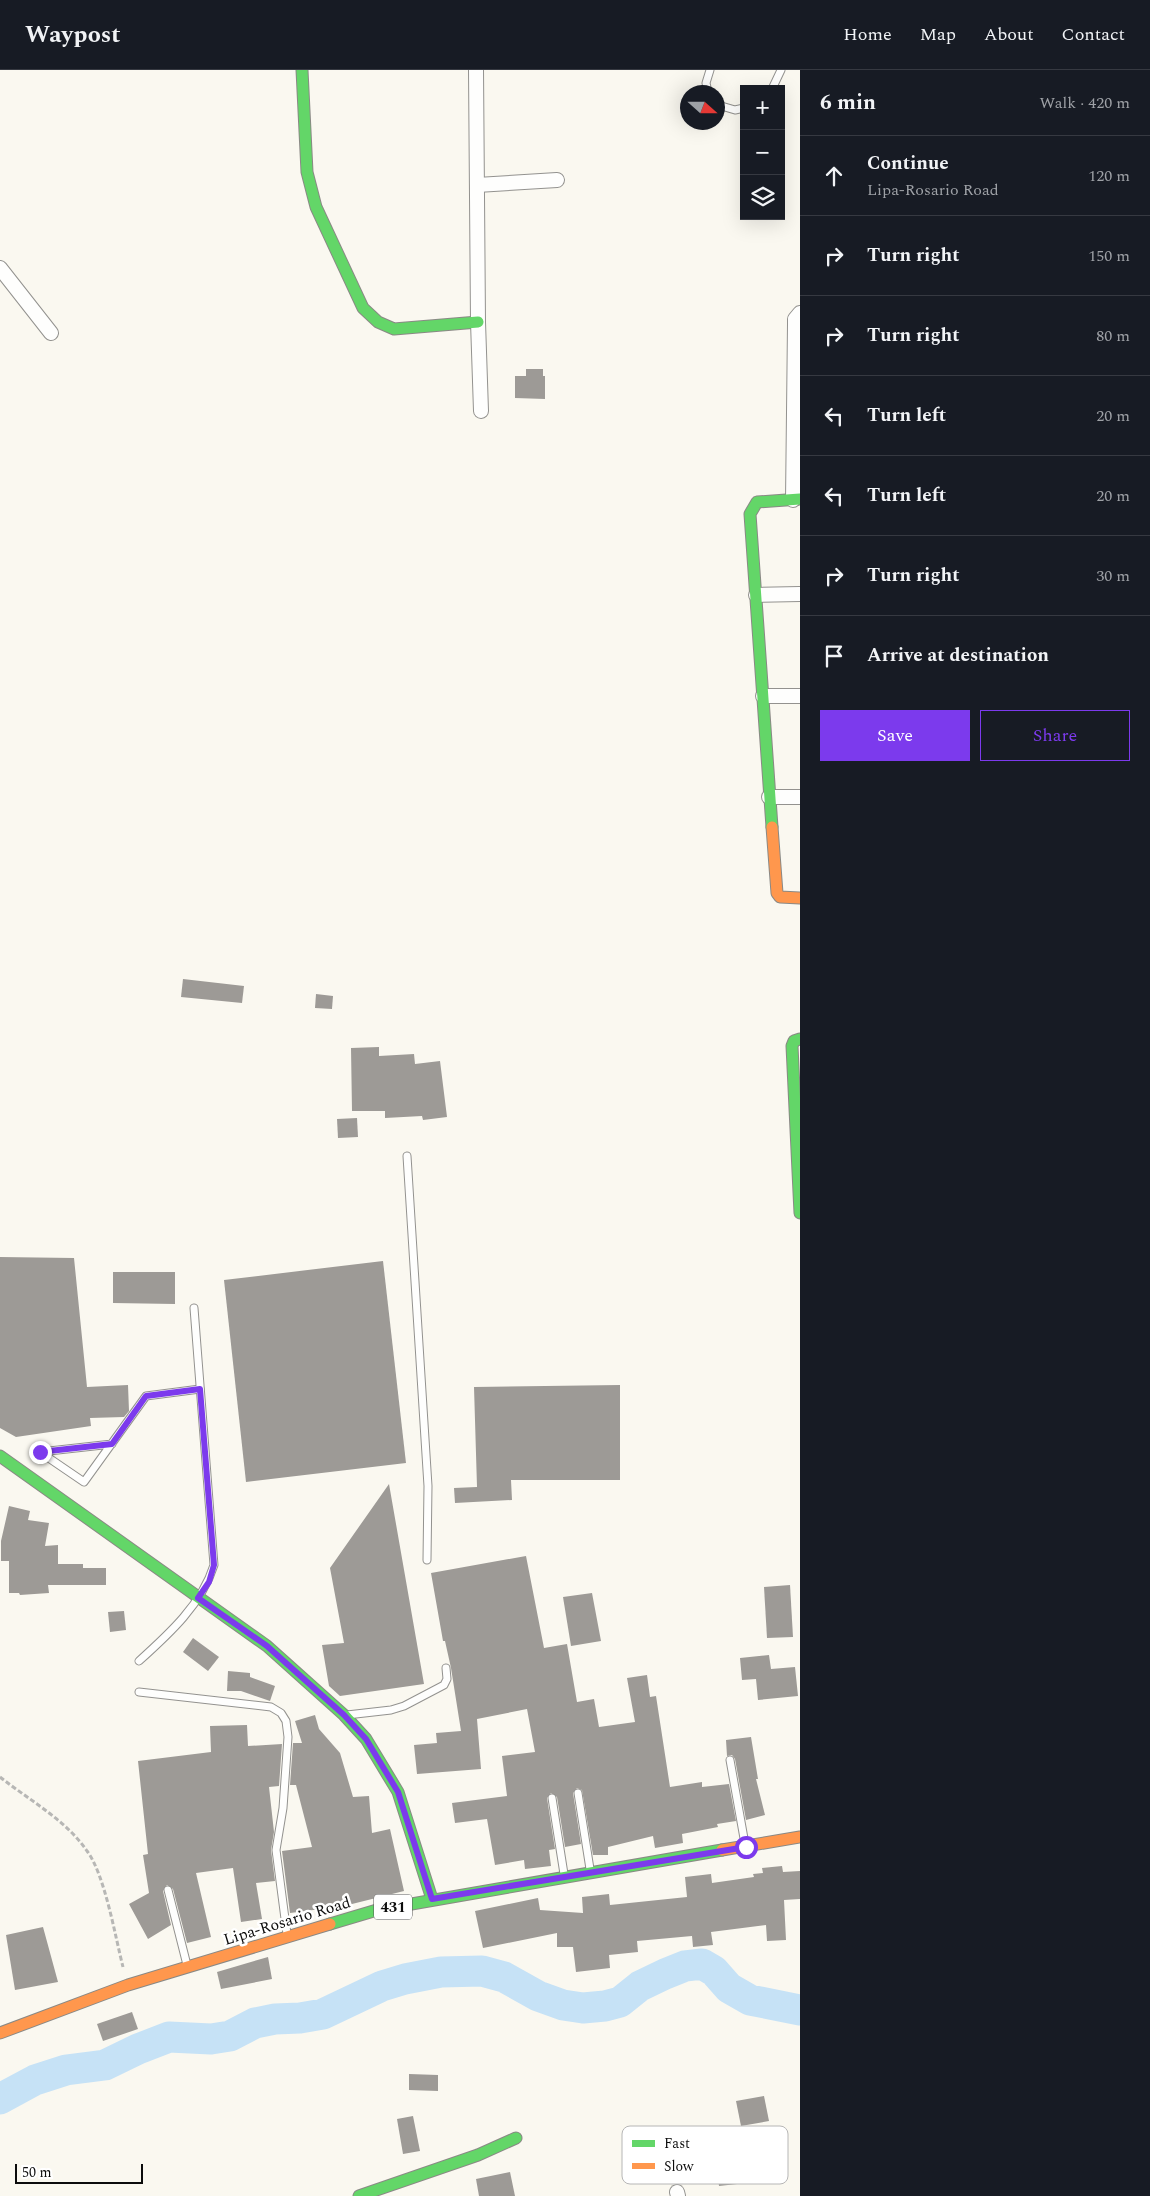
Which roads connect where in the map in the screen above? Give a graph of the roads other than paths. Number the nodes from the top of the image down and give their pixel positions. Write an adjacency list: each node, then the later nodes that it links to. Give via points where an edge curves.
1 (302, 70): 13 (street, via 307,172 316,208 363,308 378,322 394,329)
2 (476, 70): 10 (street)
3 (710, 70): 5 (lane)
4 (781, 70): 6 (lane)
5 (706, 85)
6 (774, 85)
7 (725, 108): 8 (lane)
8 (740, 109)
9 (557, 180): 10 (street)
10 (477, 184): 13 (street)
11 (0, 268): 14 (street)
12 (800, 313): 16 (street, via 795,324)
13 (478, 322): 15 (street)
14 (51, 333)
15 (481, 411)
16 (797, 500): 18 (street, via 757,502 751,510)
17 (800, 594): 18 (street)
18 (756, 595): 19 (street)
19 (763, 696): 20 (street); 21 (street)
20 (800, 696)
21 (769, 797): 22 (street); 23 (street, via 777,893 785,898)
22 (800, 797)
23 (800, 898)
24 (800, 1039): 26 (street, via 792,1046)
25 (407, 1156): 31 (lane, via 428,1486)
26 (800, 1212)
27 (194, 1308): 28 (lane)
28 (200, 1389): 29 (lane, via 146,1396); 32 (lane, via 214,1565 209,1582)
29 (112, 1444): 29 (lane, via 84,1482 40,1452 58,1450)
30 (0, 1456): 32 (street)
31 (427, 1560)
32 (198, 1598): 33 (lane, via 170,1634); 36 (street, via 267,1646)
33 (139, 1661)
34 (446, 1668): 36 (lane, via 444,1685 404,1706)
35 (139, 1692): 46 (lane, via 272,1707 281,1712 288,1737 283,1808 276,1850)
36 (344, 1715): 45 (street, via 366,1739 398,1792)
37 (730, 1760): 41 (lane)
38 (578, 1793): 42 (lane)
39 (552, 1798): 43 (lane)
40 (800, 1838): 41 (street, Lipa-Rosario Road / 431)
41 (746, 1847): 42 (street, Lipa-Rosario Road / 431)
42 (591, 1874): 43 (street, Lipa-Rosario Road / 431)
43 (565, 1878): 45 (street, Lipa-Rosario Road / 431)
44 (168, 1890): 47 (lane)
45 (432, 1899): 46 (street, Lipa-Rosario Road / 431, via 377,1910)
46 (288, 1937): 47 (street, Lipa-Rosario Road / 431)
47 (188, 1968): 48 (street, Lipa-Rosario Road / 431, via 128,1986)
48 (0, 2034)
49 (516, 2138): 50 (street, via 478,2155)
50 (360, 2196)

